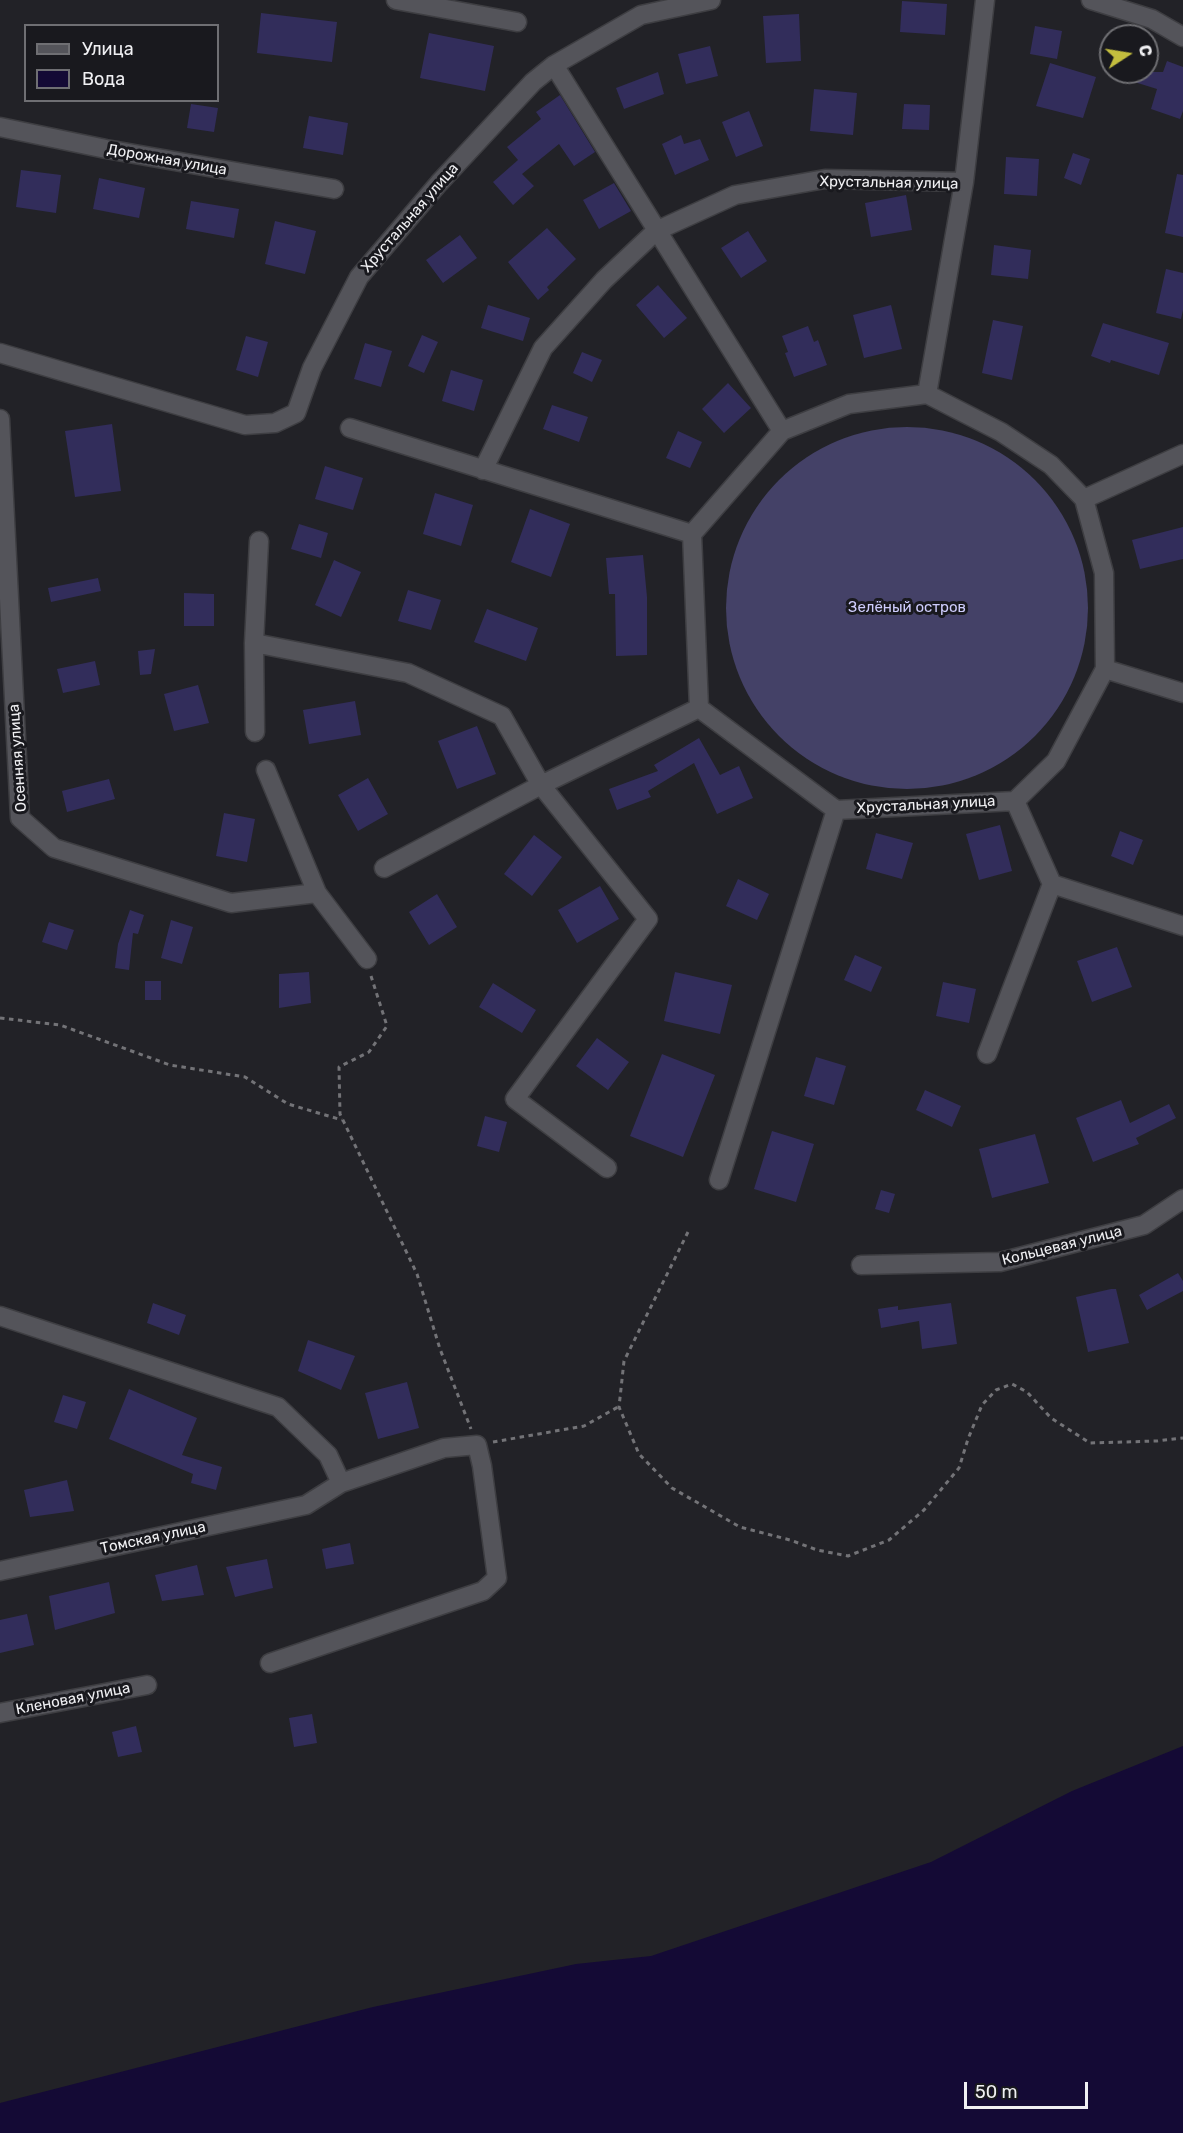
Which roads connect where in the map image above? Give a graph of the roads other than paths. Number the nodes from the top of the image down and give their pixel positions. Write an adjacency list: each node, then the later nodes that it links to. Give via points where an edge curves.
1 (396, 0): 5 (street)
2 (711, 0): 7 (street, Хрустальная улица, via 641,15)
3 (985, 0): 9 (street)
4 (1090, 0): 6 (street, via 1152,19)
5 (517, 22)
6 (1183, 37)
7 (554, 65): 11 (street); 12 (street, Хрустальная улица, via 439,183 358,277 312,368 296,413 275,423 245,425)
8 (0, 127): 10 (street, Дорожная улица)
9 (964, 182): 11 (street, Хрустальная улица, via 825,179 735,195); 13 (street, Хрустальная улица)
10 (334, 189)
11 (656, 231): 16 (street); 18 (street, Хрустальная улица, via 604,280 543,348)
12 (0, 353)
13 (927, 394): 16 (street, via 849,404); 19 (street, Хрустальная улица, via 1002,432 1051,465)
14 (0, 419): 33 (street, Осенняя улица, via 20,818 54,848 231,903)
15 (350, 428): 18 (street)
16 (782, 431): 20 (street)
17 (1183, 454): 19 (street)
18 (483, 470): 20 (street)
19 (1084, 499): 23 (street, Хрустальная улица, via 1104,573)
20 (692, 534): 25 (street)
21 (259, 541): 22 (street)
22 (254, 643): 26 (street); 28 (street, via 408,673 502,716)
23 (1105, 669): 24 (street); 29 (street, Хрустальная улица, via 1056,761)
24 (1183, 693)
25 (699, 708): 28 (street); 30 (street, Хрустальная улица)
26 (255, 732)
27 (266, 770): 33 (street)
28 (541, 785): 31 (street); 37 (street, via 648,919 515,1099)
29 (1015, 801): 30 (street, Хрустальная улица); 32 (street)
30 (836, 810): 38 (street)
31 (384, 868)
32 (1052, 884): 34 (street); 36 (street)
33 (317, 893): 35 (street)
34 (1183, 926)
35 (367, 959)
36 (987, 1054)
37 (607, 1168)
38 (719, 1180)
39 (1183, 1199): 40 (street, Кольцевая улица, via 1144,1225 1000,1262)
40 (861, 1265)
41 (0, 1316): 42 (street, via 278,1407 328,1455)
42 (341, 1484): 43 (street, Томская улица, via 306,1505); 44 (street, Томская улица, via 444,1448 477,1445 497,1578 483,1591)
43 (0, 1571)
44 (270, 1663)
45 (147, 1685): 46 (street, Кленовая улица)
46 (0, 1713)

